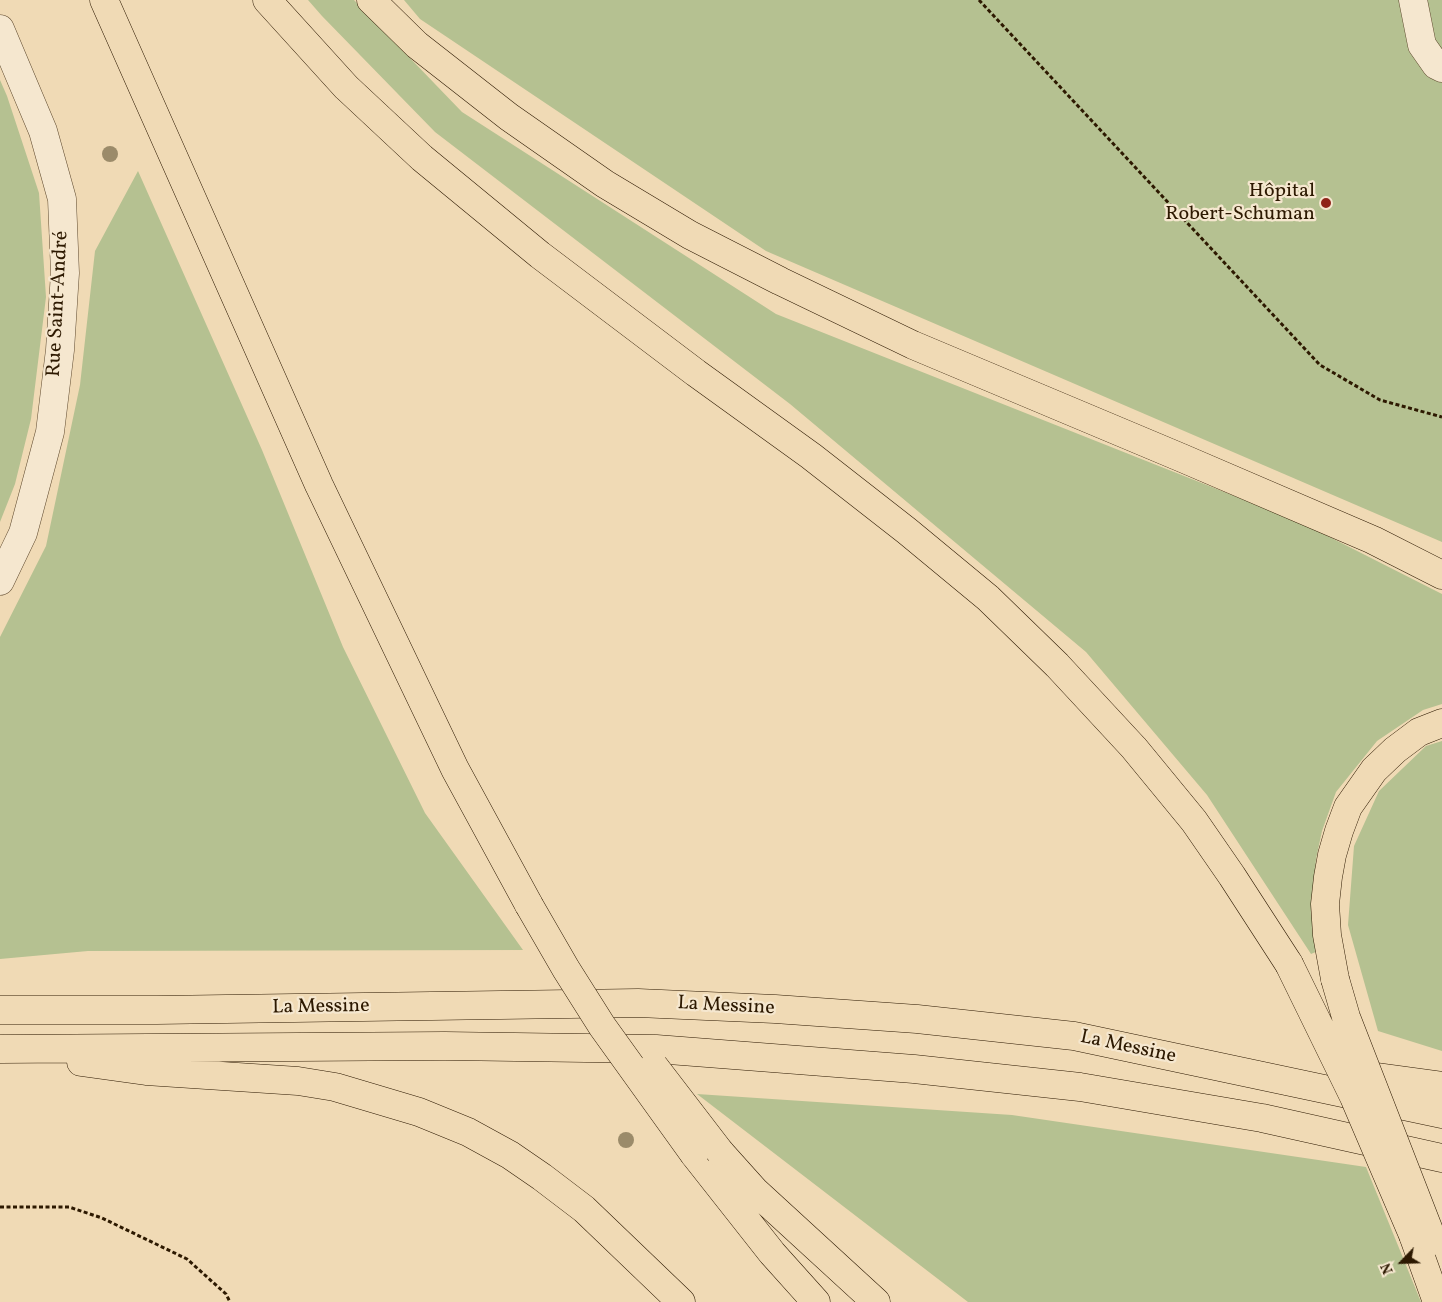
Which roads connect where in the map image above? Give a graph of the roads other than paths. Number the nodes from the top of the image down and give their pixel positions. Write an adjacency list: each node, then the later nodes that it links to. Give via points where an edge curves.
1 (104, 0): 15 (highway, bridge, via 319,484 455,769 539,907 566,969 602,1026)
2 (267, 0): 17 (highway, bridge, via 346,87 422,158 540,255 907,531 988,598 1128,741 1194,821 1289,964)
3 (371, 0): 7 (highway, via 417,45 509,117 606,184 690,235 914,345 1373,540)
4 (1413, 0): 6 (street, via 1422,45 1436,65)
5 (0, 28): 8 (street, Rue Saint-André, via 43,131 62,199 65,273 50,432 24,533)
6 (1442, 68)
7 (1442, 575)
8 (0, 581)
9 (1442, 722): 17 (highway, bridge, via 1419,732 1395,750 1374,770 1348,807 1332,855 1325,904 1326,935 1334,979)
10 (0, 1010): 11 (highway, La Messine, via 638,1003 917,1019)
11 (1074, 1036): 13 (highway); 14 (highway, La Messine)
12 (0, 1050): 16 (highway, La Messine, via 445,1046 715,1054 914,1069 1080,1087 1262,1118); 19 (highway, via 146,1071 298,1081 334,1087 419,1112 468,1132 542,1177 584,1209)
13 (1442, 1086)
14 (1442, 1114)
15 (707, 1153): 20 (highway, via 772,1252); 21 (highway, via 755,1191)
16 (1442, 1158)
17 (1423, 1238): 18 (highway); 22 (highway)
18 (1442, 1276)
19 (681, 1302)
20 (816, 1302)
21 (876, 1302)
22 (1437, 1302)

